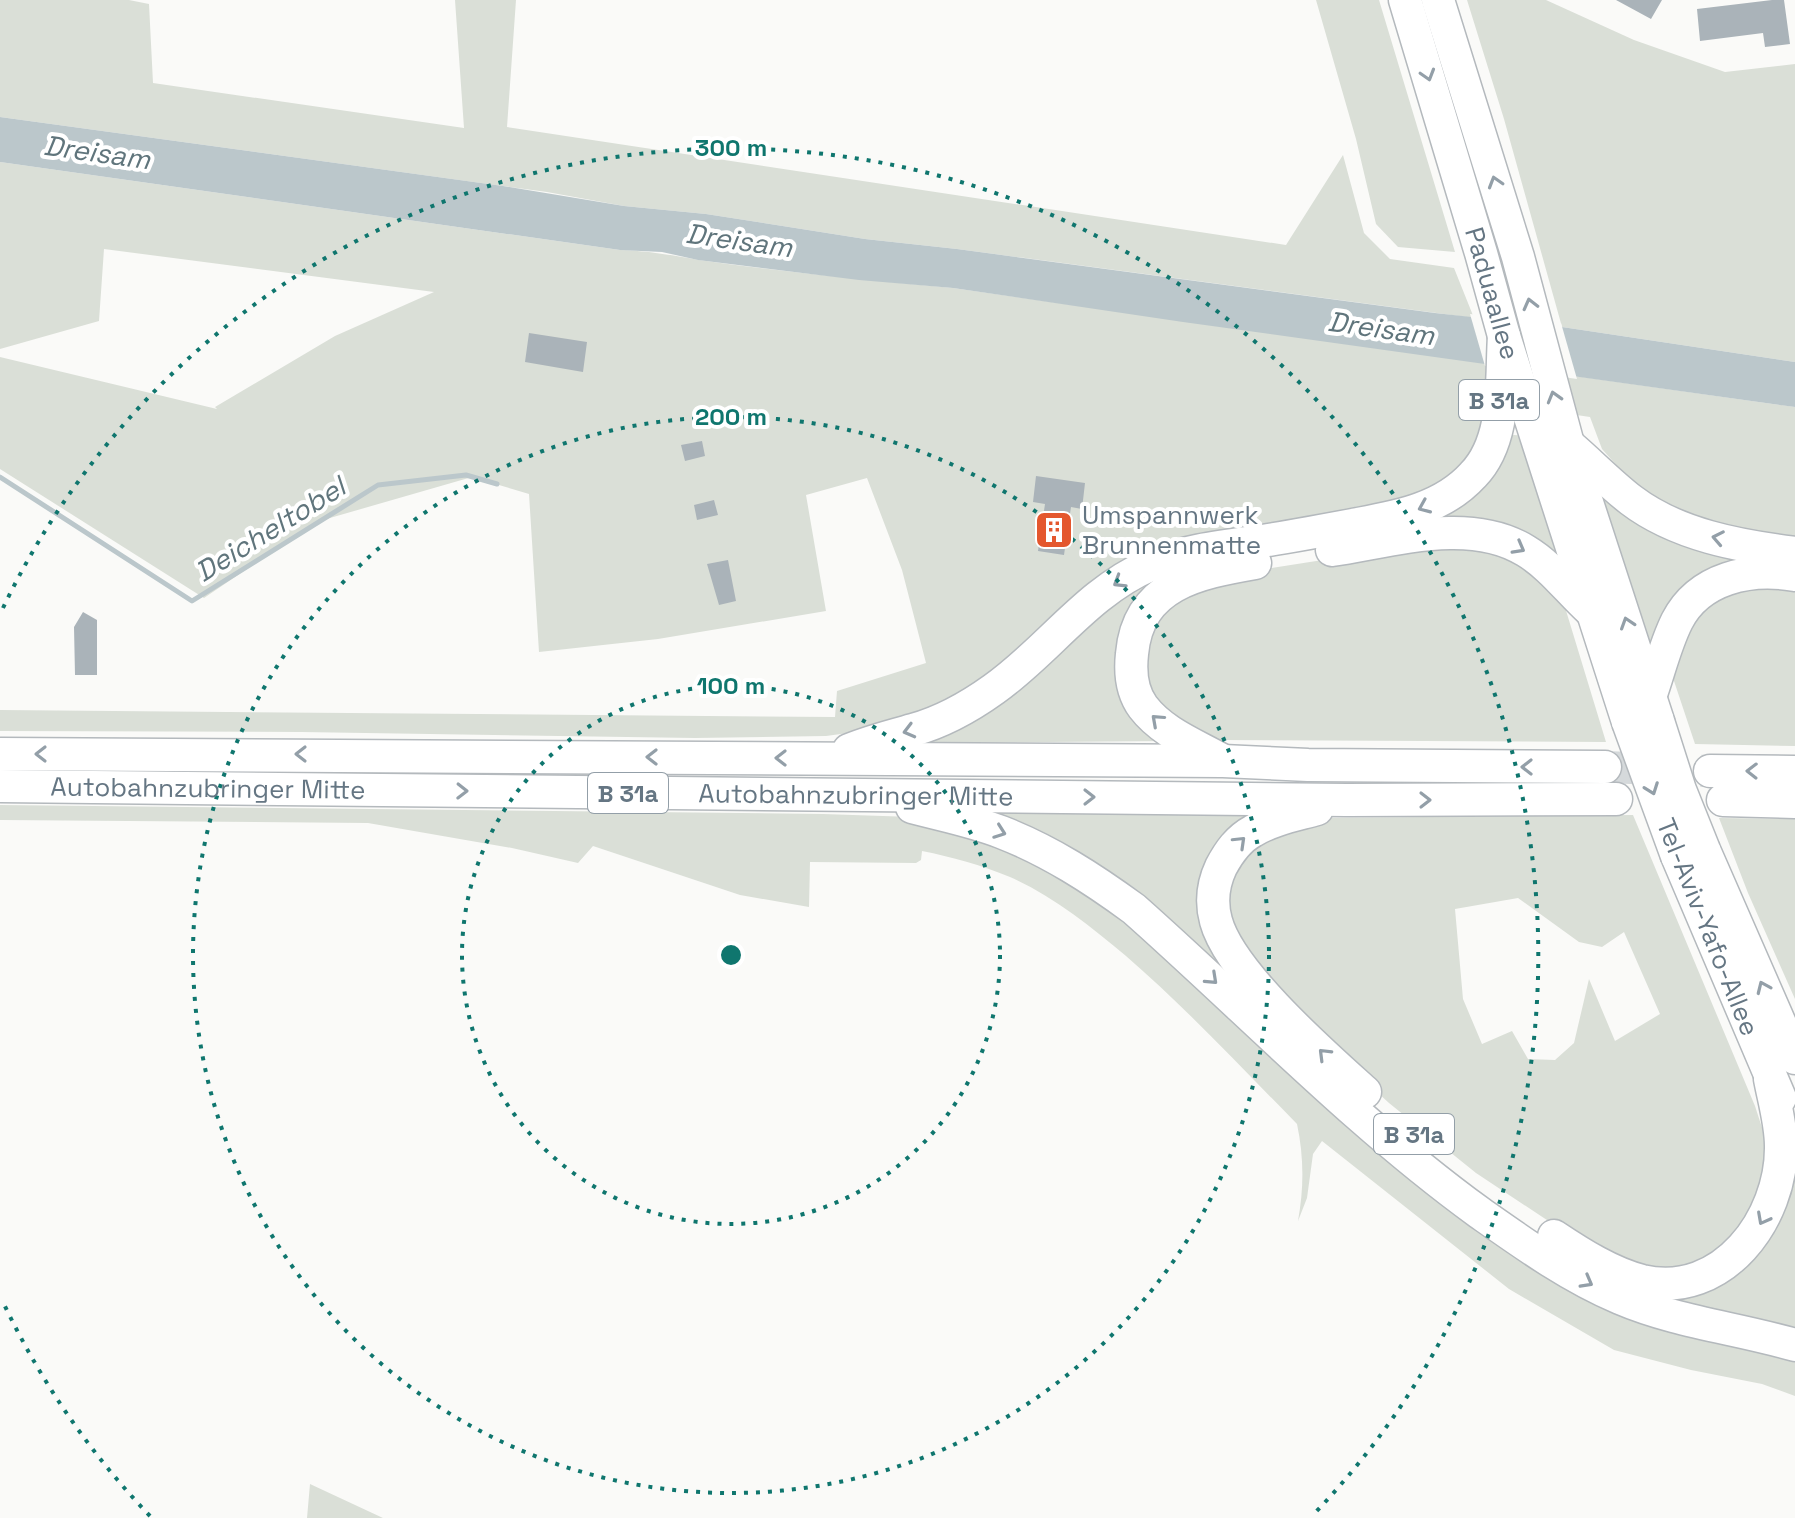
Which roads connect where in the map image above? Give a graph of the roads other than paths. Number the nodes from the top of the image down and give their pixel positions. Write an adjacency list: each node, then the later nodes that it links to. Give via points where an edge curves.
1 (1405, 0): 3 (highway, Paduaallee, one-way to 3)
2 (1438, 0): 4 (highway, Paduaallee, one-way to 2, via 1518,257)
3 (1504, 336): 4 (highway, Paduaallee); 10 (highway, B 31a, one-way to 10, via 1496,433 1484,461 1448,496 1418,511 1150,564 1116,582 1022,668 965,709)
4 (1553, 441): 5 (highway, one-way to 4, via 1700,535 1662,519); 7 (highway, Paduaallee); 8 (highway, Paduaallee, one-way to 4)
5 (1795, 553)
6 (1795, 575): 8 (highway, via 1747,574 1706,588 1679,617)
7 (1594, 615): 8 (highway, Paduaallee); 11 (highway, one-way to 7, via 1152,716 1136,697 1132,680 1132,645 1144,616 1159,596 1190,577 1431,535 1491,535 1527,551)
8 (1645, 713): 21 (highway, Tel-Aviv-Yafo-Allee, bridge, via 1680,790)
9 (0, 754): 10 (highway, Autobahnzubringer Mitte / B 31a, one-way to 9)
10 (831, 758): 11 (highway, Autobahnzubringer Mitte / B 31a)
11 (1223, 761): 12 (highway, Autobahnzubringer Mitte / B 31a, one-way to 11)
12 (1605, 767)
13 (1710, 771): 14 (highway, one-way to 13)
14 (1795, 772)
15 (0, 786): 16 (highway, Autobahnzubringer Mitte / B 31a, one-way to 16)
16 (871, 795): 18 (highway, Autobahnzubringer Mitte / B 31a, one-way to 18); 25 (highway, one-way to 25, via 1000,832 1084,873 1134,909 1416,1164 1505,1231 1590,1284 1685,1321)
17 (1616, 799): 18 (highway, Autobahnzubringer Mitte / B 31a, one-way to 17)
18 (1347, 800): 23 (highway, B 31a, one-way to 18, via 1781,1144 1776,1188 1754,1236 1735,1257 1703,1276 1676,1283 1644,1281 1613,1270 1498,1200 1343,1073 1253,984 1217,924 1217,877 1238,842 1274,821)
19 (1723, 800): 20 (highway)
20 (1795, 802)
21 (1690, 853): 22 (highway, Tel-Aviv-Yafo-Allee, one-way to 21); 23 (highway, Tel-Aviv-Yafo-Allee)
22 (1795, 1058)
23 (1770, 1079): 24 (highway, Tel-Aviv-Yafo-Allee)
24 (1795, 1130)
25 (1795, 1345)

